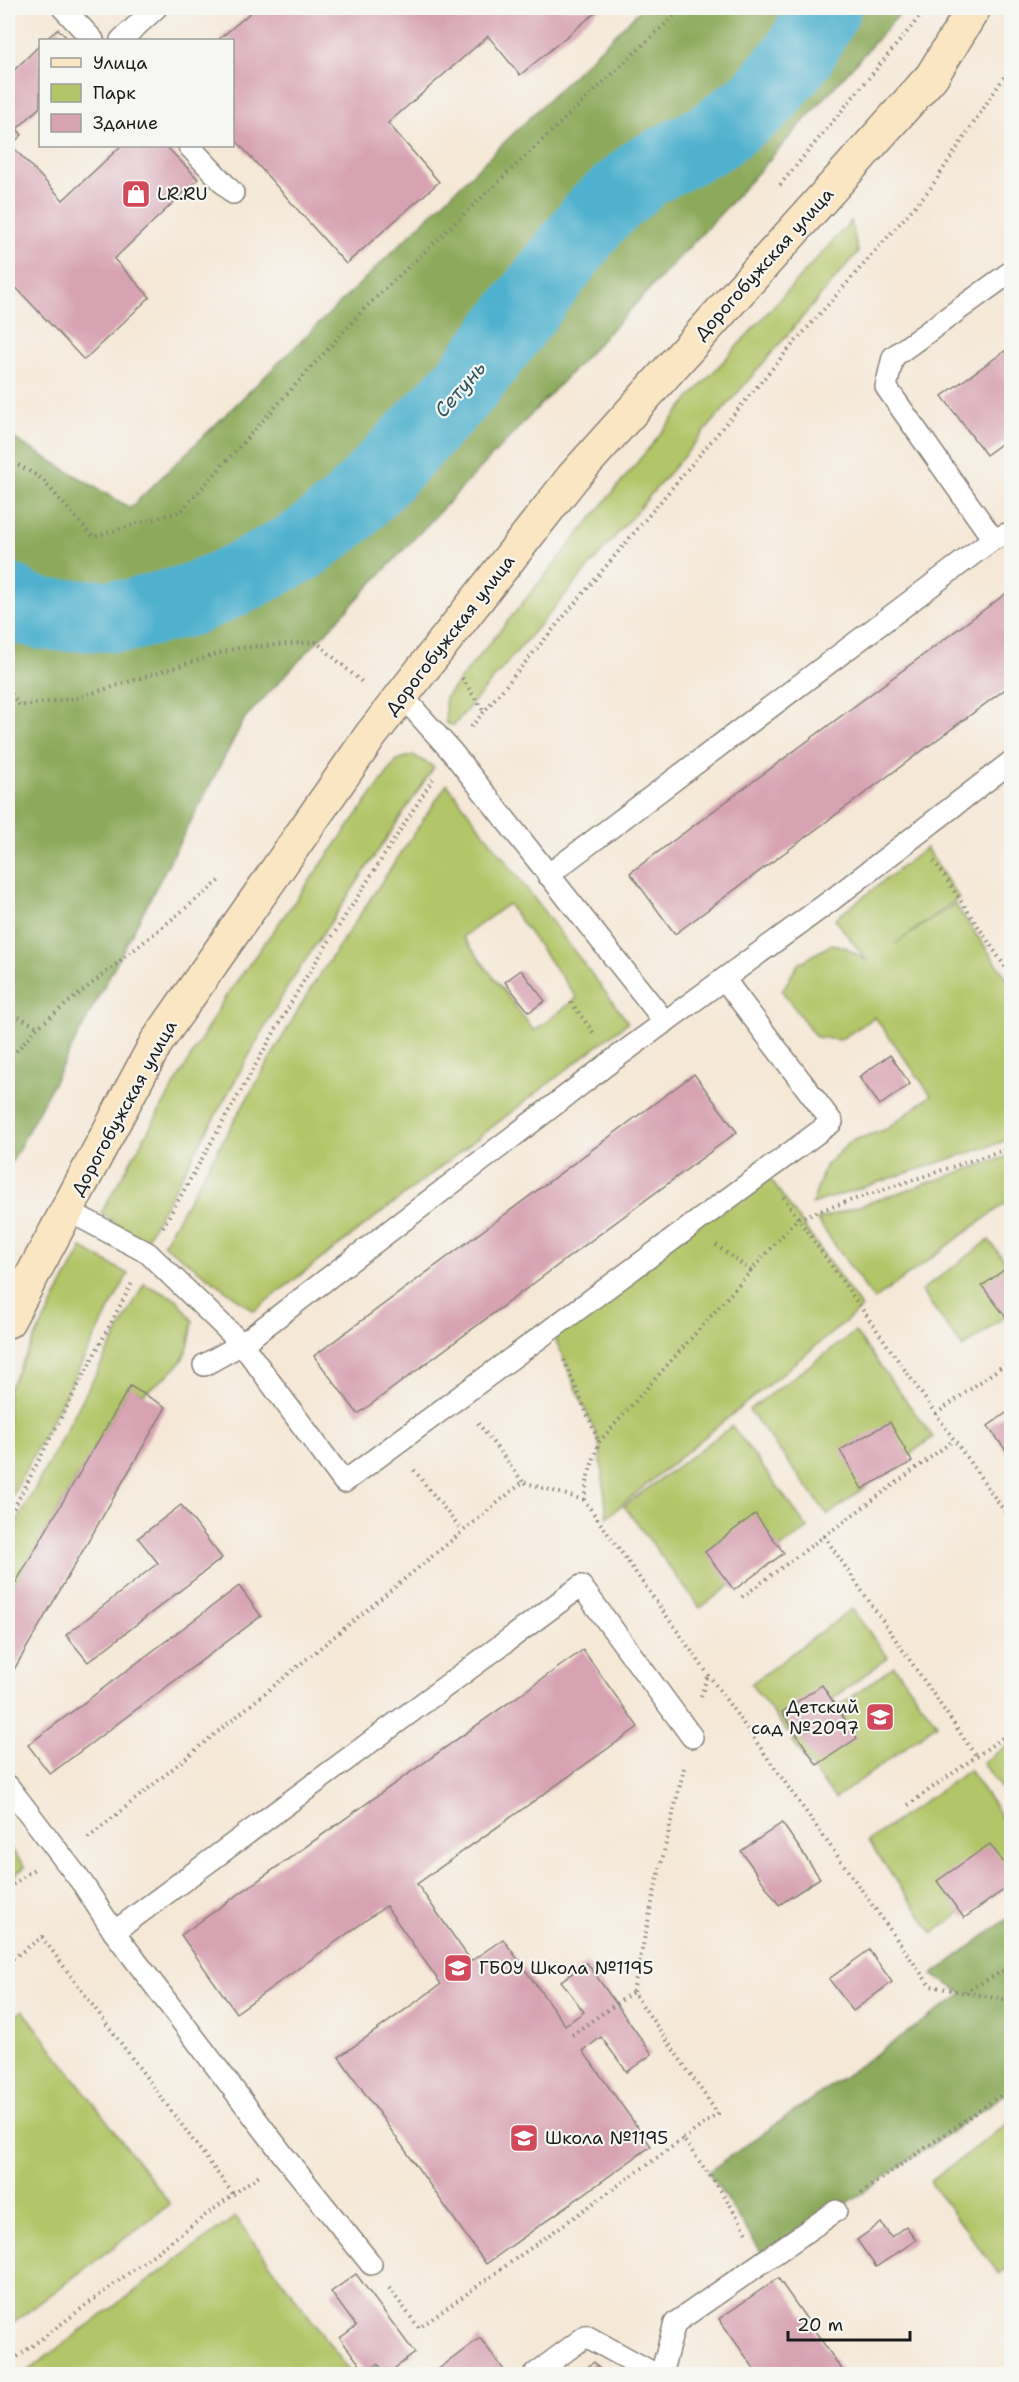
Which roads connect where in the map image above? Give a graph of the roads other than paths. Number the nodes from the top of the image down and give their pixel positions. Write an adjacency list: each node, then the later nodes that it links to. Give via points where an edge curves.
1 (63, 8): 4 (lane)
2 (156, 8): 5 (lane)
3 (974, 8): 10 (street, Дорогобужская улица, via 932,76 573,477)
4 (92, 39)
5 (122, 39)
6 (190, 147): 7 (lane)
7 (232, 193)
8 (1011, 271): 9 (lane, via 893,357 886,387)
9 (1002, 535): 12 (lane)
10 (403, 697): 12 (lane, via 452,752); 15 (street, Дорогобужская улица, via 370,735 156,1043)
11 (1011, 761): 13 (lane)
12 (548, 875): 14 (lane)
13 (724, 979): 14 (lane); 17 (lane, via 832,1122 344,1482)
14 (664, 1022): 17 (lane)
15 (67, 1210): 16 (street, Дорогобужская улица); 17 (lane, via 148,1253)
16 (8, 1321)
17 (242, 1344): 18 (lane)
18 (204, 1365)
19 (692, 1737): 21 (lane, via 581,1586)
20 (8, 1786): 21 (lane, via 84,1884)
21 (114, 1932): 23 (lane)
22 (836, 2211): 26 (lane, via 675,2323)
23 (371, 2264)
24 (535, 2374): 25 (lane, via 586,2336)
25 (655, 2374)
26 (661, 2374)

